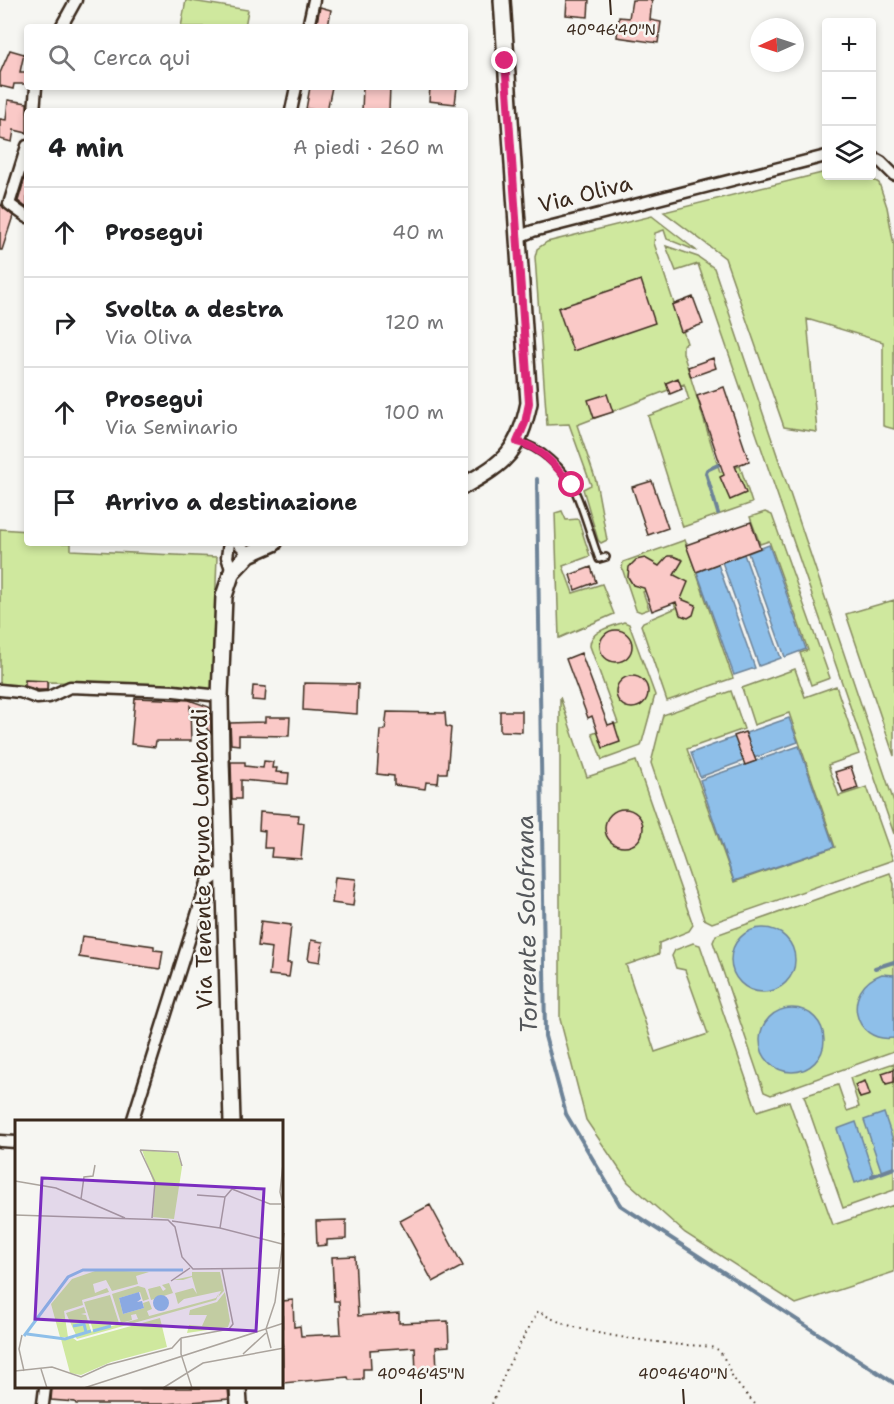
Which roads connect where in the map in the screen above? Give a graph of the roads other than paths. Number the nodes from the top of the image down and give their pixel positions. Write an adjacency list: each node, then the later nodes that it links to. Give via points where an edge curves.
1 (76, 0): 4 (street)
2 (314, 0): 5 (street)
3 (502, 0): 16 (main road)
4 (63, 24)
5 (309, 24)
6 (36, 90): 8 (street)
7 (295, 90): 9 (street)
8 (34, 108)
9 (292, 108)
10 (24, 154): 14 (street)
11 (822, 157): 16 (street, Via Oliva)
12 (876, 159): 13 (street)
13 (894, 175)
14 (5, 202): 15 (street)
15 (24, 215)
16 (518, 237): 17 (main road, Via Oliva, via 529,403)
17 (517, 442): 18 (main road, Via Oliva, via 505,459); 22 (lane, via 530,445 550,459 572,485 599,559)
18 (468, 483)
19 (229, 546): 23 (street)
20 (258, 546): 21 (main road)
21 (243, 549): 23 (main road)
22 (606, 557)
23 (232, 572): 25 (main road, Via Tenente Bruno Lombardi, via 224,596)
24 (0, 690): 25 (street, via 37,698 70,687)
25 (220, 696): 26 (main road, Via Tenente Bruno Lombardi)
26 (224, 870): 27 (street, via 207,883); 28 (main road, Via Tenente Bruno Lombardi)
27 (133, 1120)
28 (232, 1120)
29 (0, 1141): 30 (street)
30 (15, 1142)
31 (45, 1389): 33 (street)
32 (238, 1389): 34 (main road)
33 (43, 1404)
34 (239, 1404)

